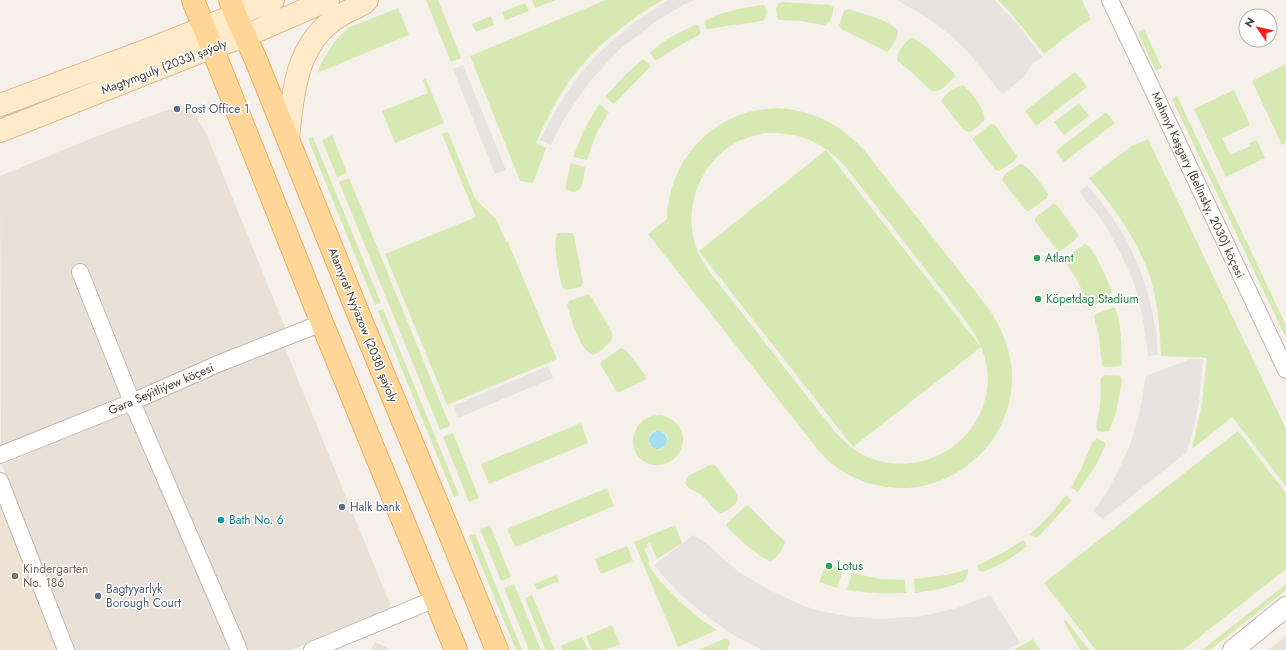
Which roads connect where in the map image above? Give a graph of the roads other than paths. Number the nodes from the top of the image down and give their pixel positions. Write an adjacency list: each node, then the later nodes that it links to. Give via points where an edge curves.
1 (193, 0): 7 (main road)
2 (273, 0): 6 (main road, Magtymguly (2033) şaýoly)
3 (328, 0): 8 (main road, Magtymguly (2033) şaýoly)
4 (367, 0): 12 (main road, via 325,26 306,52 294,86)
5 (1110, 0): 15 (street, Mahmyt Kaşgary (Belinsky, 2030) köçesi)
6 (233, 8): 7 (main road, Magtymguly (2033) şaýoly); 8 (main road, Atamyrat Nyýazow (2038) şaýoly)
7 (204, 28): 9 (main road); 10 (main road, Magtymguly (2033) şaýoly)
8 (245, 36): 9 (main road, Magtymguly (2033) şaýoly); 12 (main road, Atamyrat Nyýazow (2038) şaýoly)
9 (212, 47): 11 (main road, Magtymguly (2033) şaýoly); 14 (main road)
10 (0, 105)
11 (0, 131)
12 (288, 137): 25 (main road, Atamyrat Nyýazow (2038) şaýoly)
13 (80, 272): 16 (street)
14 (322, 323): 16 (street, Gara Seýitliýew köçesi, via 220,363); 19 (main road)
15 (1286, 370)
16 (132, 402): 17 (street, Gara Seýitliýew köçesi); 22 (street)
17 (0, 455)
18 (0, 481): 21 (street)
19 (435, 599): 23 (street); 24 (main road)
20 (1286, 607): 26 (street)
21 (66, 650)
22 (239, 650)
23 (312, 650)
24 (456, 650)
25 (497, 650)
26 (1233, 650)

